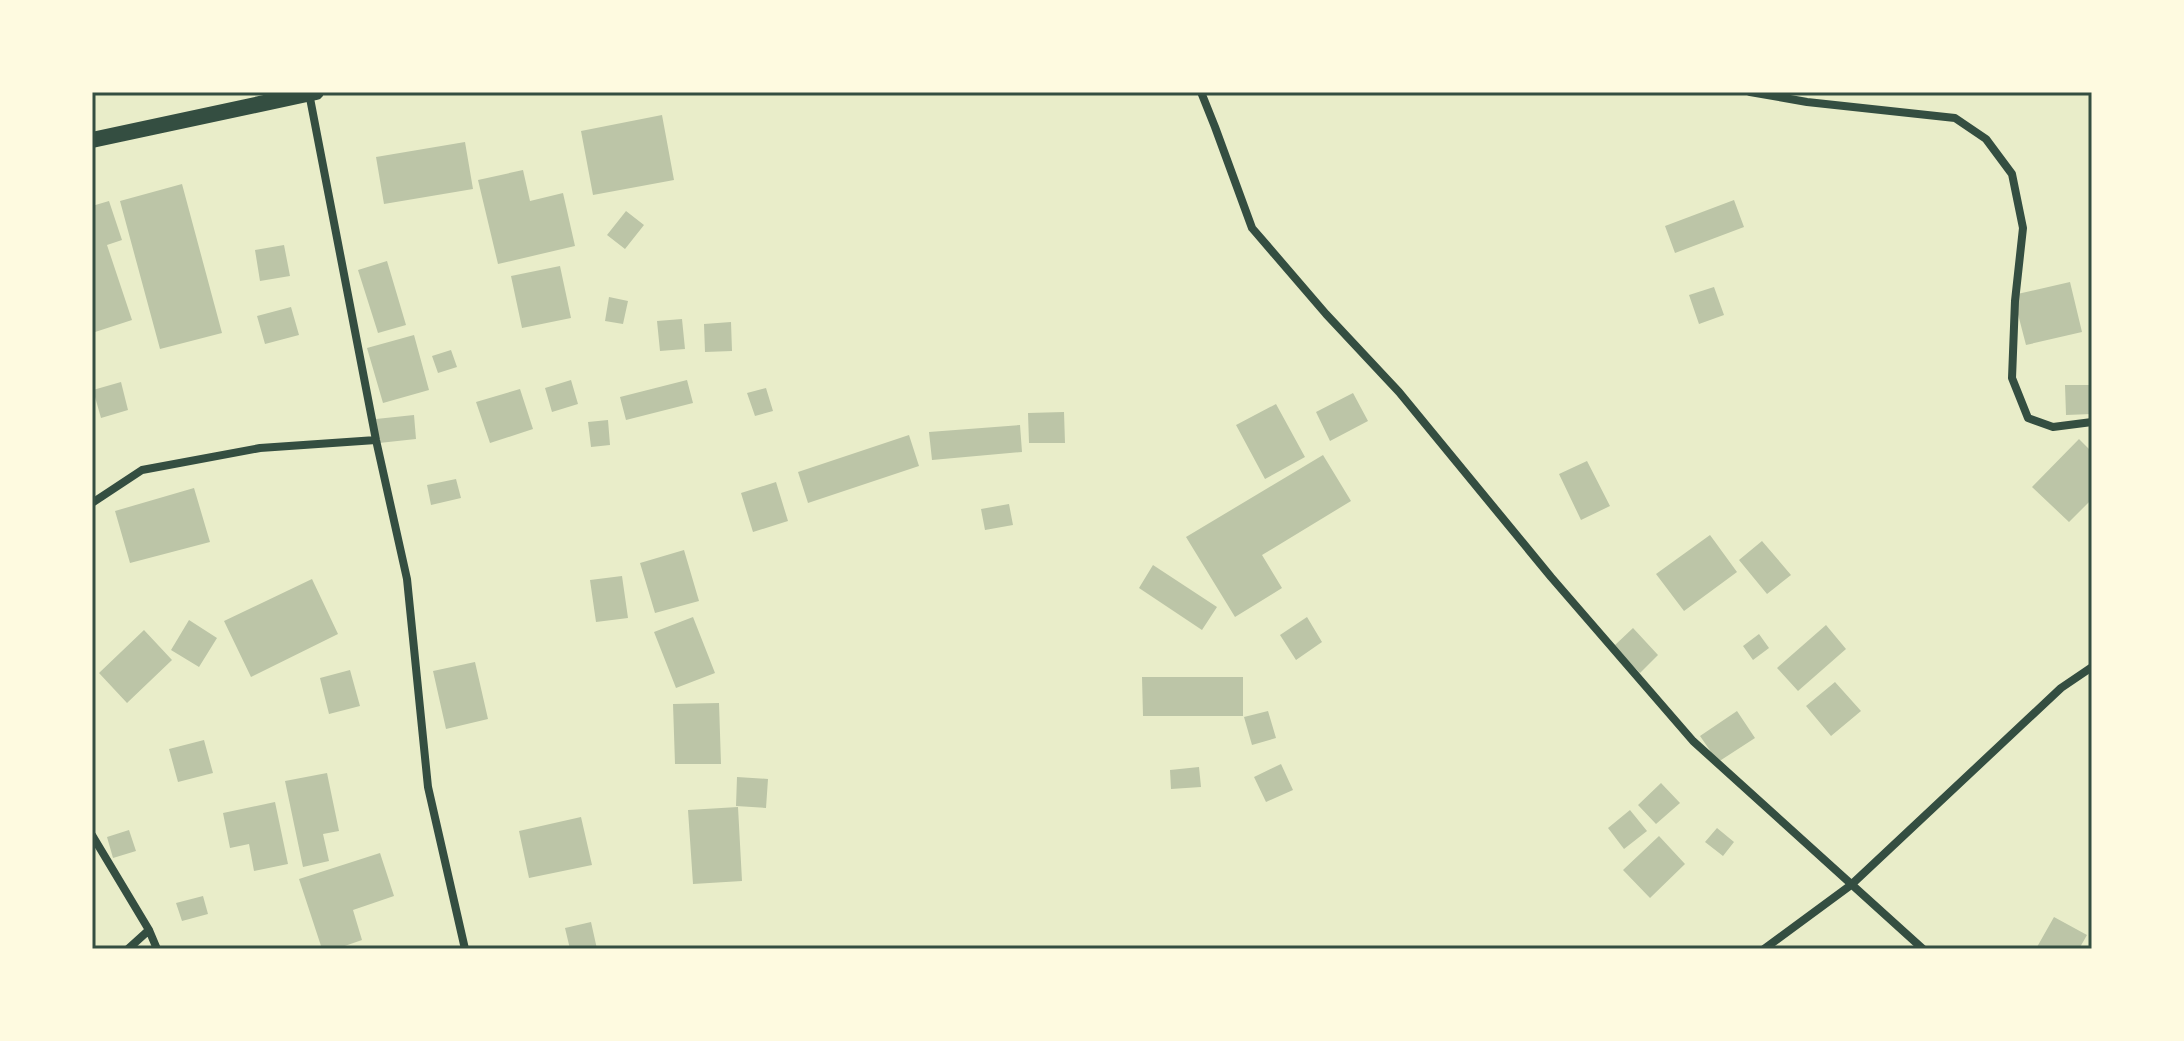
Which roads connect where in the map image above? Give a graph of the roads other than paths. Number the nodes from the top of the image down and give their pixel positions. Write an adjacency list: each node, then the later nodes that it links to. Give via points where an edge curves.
1 (309, 92): 2 (main road); 5 (main road); 7 (street)
2 (316, 92)
3 (1201, 92): 11 (street, via 1252,228 1399,392 1693,741)
4 (1750, 92): 6 (street, via 1955,118 1986,139 2012,174 2023,228 2012,378 2028,418 2053,427)
5 (92, 140)
6 (2092, 422)
7 (376, 440): 8 (street, via 260,448 142,470); 15 (street, via 407,579 428,787)
8 (92, 503)
9 (2092, 667): 11 (street, via 2061,688)
10 (92, 835): 12 (street)
11 (1851, 885): 16 (street); 17 (street)
12 (149, 930): 13 (street); 14 (street)
13 (128, 949)
14 (157, 949)
15 (465, 949)
16 (1764, 949)
17 (1923, 949)

